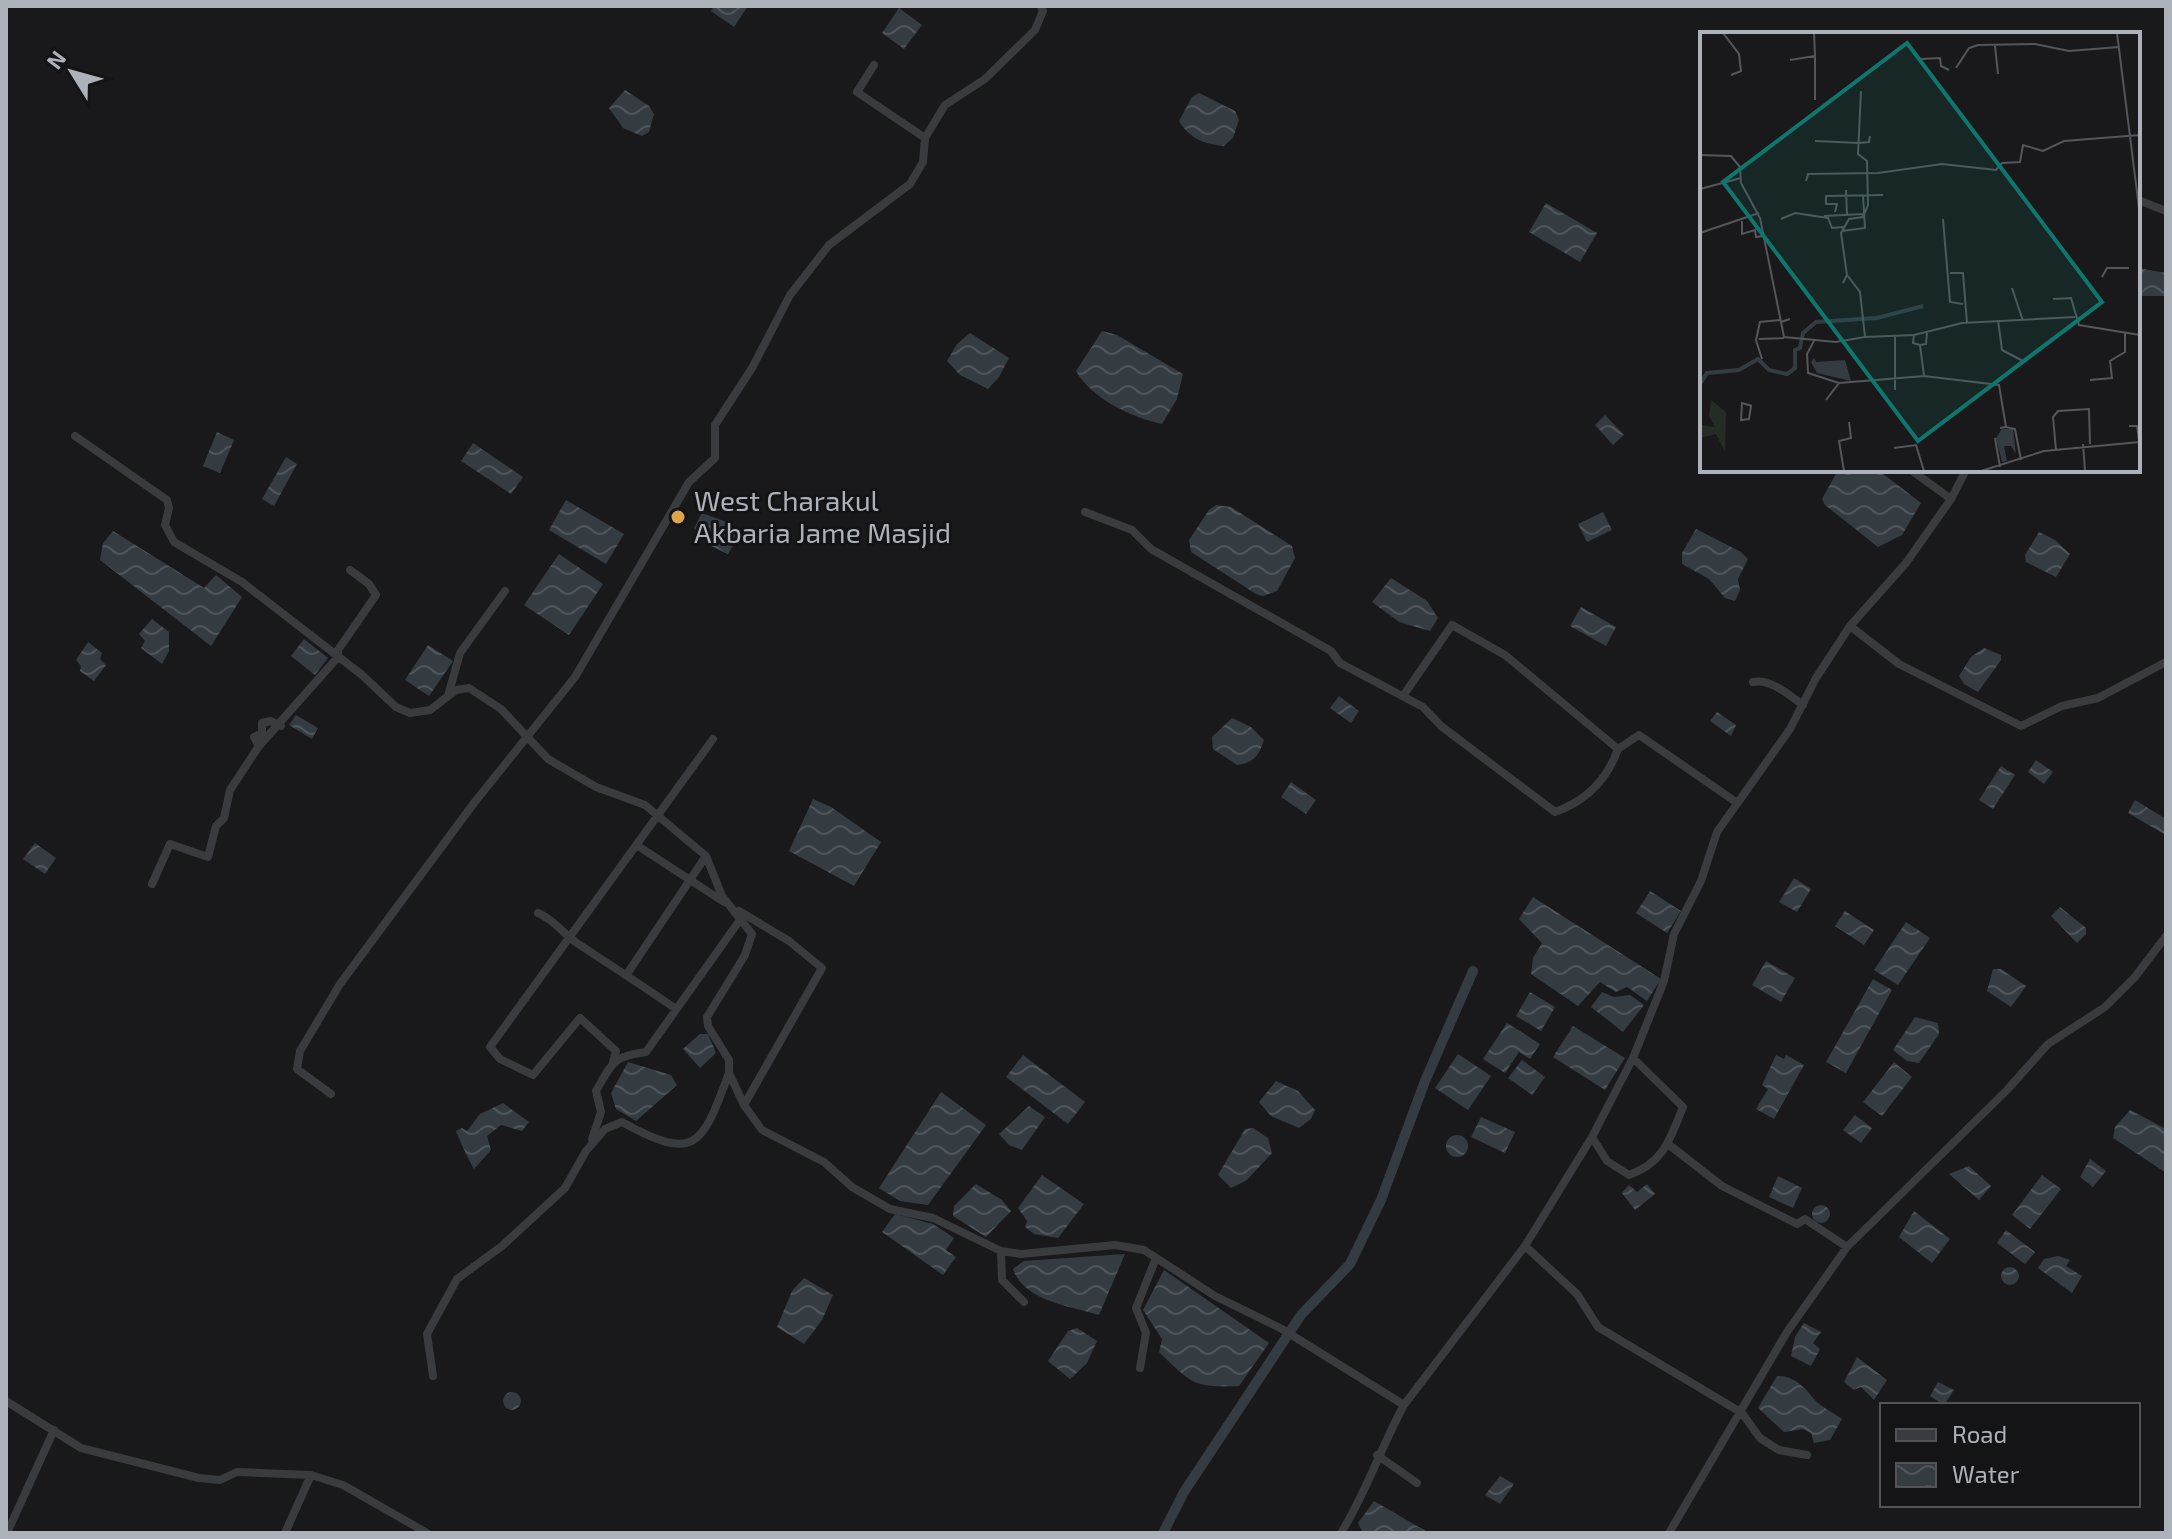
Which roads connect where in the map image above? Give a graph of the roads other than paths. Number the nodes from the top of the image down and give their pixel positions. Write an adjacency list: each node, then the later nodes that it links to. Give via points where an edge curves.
1 (1041, 6): 3 (street, via 1035,30 985,79 945,105)
2 (874, 65): 3 (street, via 857,92)
3 (925, 138): 21 (street, via 923,162 910,184 829,245 790,295 715,425 715,458 689,482 575,677)
4 (2140, 202): 5 (street)
5 (2166, 211)
6 (75, 436): 14 (street, via 167,500 165,525 174,542 242,582)
7 (1914, 472): 9 (street)
8 (1965, 472): 9 (street)
9 (1951, 499): 13 (street, via 1906,563)
10 (1085, 512): 18 (street, via 1132,530 1151,549)
11 (350, 570): 14 (street, via 376,595)
12 (505, 591): 17 (street, via 460,653)
13 (1850, 626): 15 (street, via 1899,664 2021,726 2062,706 2098,698); 19 (street)
14 (338, 657): 17 (street, via 410,713 430,710); 20 (street)
15 (2166, 662)
16 (1753, 682): 19 (street, via 1783,691)
17 (448, 696): 21 (street, via 469,688)
18 (1403, 696): 24 (street, via 1555,812 1576,804 1609,772); 24 (street, via 1452,625 1505,655)
19 (1803, 705): 25 (street)
20 (281, 726): 23 (street); 23 (street, via 262,723 262,733 254,737)
21 (529, 735): 26 (street, via 548,759 596,787 645,805); 41 (street, via 376,934 300,1051 297,1069)
22 (713, 739): 26 (street)
23 (259, 746): 30 (street, via 230,790 208,857 170,844)
24 (1618, 749): 25 (street, via 1639,735)
25 (1736, 802): 38 (street, via 1717,832 1701,881 1674,934 1664,981)
26 (658, 817): 27 (street); 28 (street)
27 (638, 846): 29 (street); 35 (street)
28 (706, 856): 29 (street); 31 (street, via 722,896)
29 (689, 882): 31 (street); 36 (street)
30 (152, 884)
31 (733, 908): 33 (street); 42 (street, via 822,968)
32 (538, 913): 35 (street, via 553,919)
33 (742, 917): 37 (street); 40 (street, via 752,934 745,955 707,1017 729,1060)
34 (2166, 936): 47 (street, via 2105,1007 2048,1044)
35 (570, 937): 36 (street); 39 (street, via 490,1047 500,1059 533,1075 580,1018 616,1051)
36 (627, 974): 37 (street)
37 (676, 1009): 39 (street, via 646,1052 622,1055)
38 (1633, 1058): 43 (street); 44 (street, via 1683,1107)
39 (613, 1062): 45 (street, via 596,1091 601,1112)
40 (729, 1073): 42 (street); 45 (street, via 706,1130 688,1145 670,1145 622,1122 605,1129)
41 (331, 1094)
42 (744, 1105): 48 (street, via 762,1130 824,1162 852,1187 890,1209 933,1218)
43 (1592, 1137): 44 (street, via 1607,1161 1629,1175 1649,1168); 46 (street)
44 (1668, 1144): 47 (street, via 1722,1186 1797,1224 1805,1219)
45 (586, 1151): 52 (street, via 565,1188 457,1279 427,1334)
46 (1525, 1246): 54 (street); 55 (street, via 1577,1294 1598,1327)
47 (1847, 1247): 55 (street, via 1787,1332)
48 (1001, 1251): 49 (street, via 1021,1254 1115,1245); 50 (street, via 1002,1280)
49 (1156, 1258): 51 (street, via 1136,1308 1146,1333); 54 (street)
50 (1024, 1302)
51 (1140, 1368)
52 (433, 1376)
53 (6, 1401): 56 (street)
54 (1404, 1405): 57 (street)
55 (1742, 1413): 58 (street, via 1760,1438 1779,1450); 65 (street)
56 (54, 1430): 59 (street, via 81,1448 199,1478 220,1480 237,1472); 61 (street)
57 (1377, 1455): 60 (street); 64 (street, via 1357,1508)
58 (1807, 1455)
59 (311, 1475): 62 (street); 63 (street, via 343,1485)
60 (1417, 1483)
61 (7, 1533)
62 (285, 1533)
63 (427, 1533)
64 (1341, 1533)
65 (1669, 1533)

